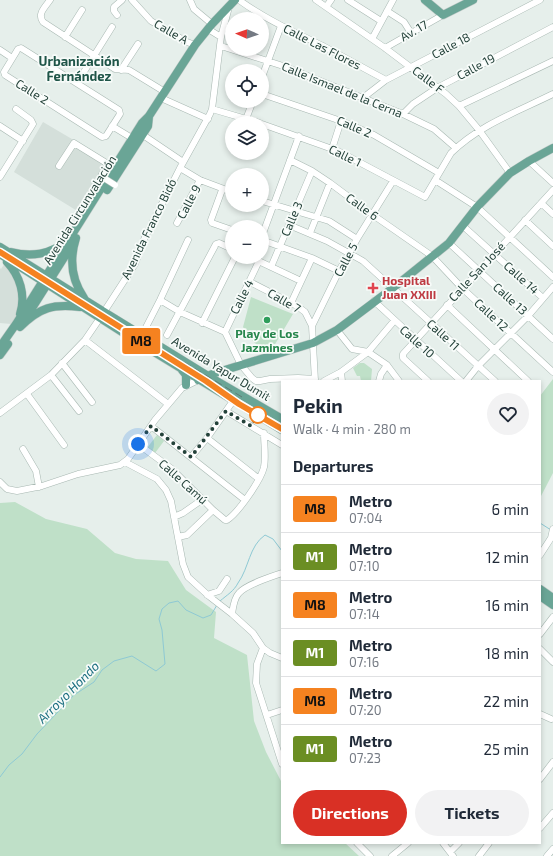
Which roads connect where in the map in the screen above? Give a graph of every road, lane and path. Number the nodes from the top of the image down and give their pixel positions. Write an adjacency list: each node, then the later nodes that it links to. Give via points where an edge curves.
1 (50, 0): 25 (street, via 40,19)
2 (122, 0): 17 (street, via 114,7)
3 (190, 0): 20 (street, via 194,9)
4 (239, 0): 21 (street, Calle Las Flores)
5 (316, 0): 14 (street, Calle F)
6 (331, 0): 14 (street)
7 (348, 0): 19 (street)
8 (393, 0): 16 (street)
9 (425, 0): 18 (main road)
10 (540, 0): 38 (street, Calle 18)
11 (134, 1): 29 (street, Calle A, via 151,21)
12 (468, 1): 18 (main road)
13 (233, 3): 20 (main road, Avenida Circunvalación); 26 (street, Avenida Franco Bidó)
14 (326, 7): 27 (street, Calle F)
15 (82, 10): 25 (street)
16 (387, 11): 19 (street); 24 (street, via 404,22)
17 (117, 15)
18 (443, 15): 24 (street, Av. 17)
19 (381, 21): 27 (street)
20 (210, 26): 26 (street); 29 (main road, Avenida Circunvalación)
21 (281, 26): 35 (street); 40 (street, Calle Las Flores)
22 (112, 27): 33 (street)
23 (553, 27): 42 (street, Calle 19)
24 (411, 33): 31 (street, Av. 17)
25 (65, 37): 33 (street)
26 (221, 37): 30 (street, Avenida Franco Bidó)
27 (372, 39): 31 (street, Calle F)
28 (138, 44): 39 (street)
29 (195, 45): 44 (main road, Avenida Circunvalación)
30 (220, 46): 35 (street, Calle Ismael de la Cerna); 49 (street, Avenida Franco Bidó)
31 (385, 48): 38 (street, Calle F)
32 (0, 50): 34 (street)
33 (95, 56): 39 (street); 41 (street)
34 (12, 58): 41 (street, via 21,48); 56 (street, Calle 2, via 4,72 5,75 102,137 106,136)
35 (267, 61): 37 (street); 46 (street, Calle Ismael de la Cerna)
36 (553, 61): 47 (street)
37 (266, 64)
38 (411, 67): 40 (street, Calle 18); 42 (street, Calle F)
39 (121, 70): 44 (street, via 129,70)
40 (386, 80): 46 (street, Calle 18)
41 (77, 83): 56 (street, via 119,110 120,114)
42 (437, 88): 47 (street, Calle F); 50 (street, Calle 19)
43 (553, 94): 58 (street)
44 (163, 95): 51 (main road, Avenida Circunvalación); 53 (street)
45 (269, 96): 54 (street, Calle 2)
46 (364, 97): 50 (street, Calle Ismael de la Cerna)
47 (459, 106): 58 (street, Calle F)
48 (16, 109): 62 (street, via 33,122)
49 (212, 109): 52 (street, Calle 1); 53 (street, Avenida Franco Bidó)
50 (403, 114): 64 (street, Calle Ismael de la Cerna, via 434,129)
51 (149, 116): 59 (main road, Avenida Circunvalación, via 148,126); 61 (main road, Avenida Circunvalación, via 142,123)
52 (236, 116)
53 (208, 119): 68 (street, Avenida Franco Bidó)
54 (341, 120): 63 (street); 72 (street, Calle 2)
55 (0, 126): 62 (street)
56 (112, 126): 61 (street)
57 (269, 126): 60 (street, Calle 1)
58 (479, 130): 64 (street); 73 (street, Calle F)
59 (143, 135): 61 (main road, Avenida Circunvalación); 68 (street)
60 (299, 136): 63 (street, Calle 1); 66 (street)
61 (135, 140): 80 (main road, Avenida Circunvalación); 99 (main road, Avenida Circunvalación)
62 (23, 141): 74 (street)
63 (332, 148): 77 (street, Calle 1)
64 (456, 148): 72 (street)
65 (553, 148): 67 (main road)
66 (290, 160): 71 (street, Calle 6); 86 (street)
67 (529, 161): 73 (main road); 79 (street)
68 (183, 162): 70 (street, Avenida Franco Bidó)
69 (59, 166): 80 (street, bridge, via 74,143 108,164 102,174)
70 (180, 168): 75 (street); 133 (street, Avenida Franco Bidó, via 145,237 135,264)
71 (312, 171): 78 (street, Calle 6); 88 (street, Calle 3)
72 (439, 173): 76 (street)
73 (510, 173): 87 (main road)
74 (0, 177)
75 (200, 180): 81 (street); 94 (street, Calle 9)
76 (435, 180): 77 (street, Calle 1, via 425,197); 87 (street)
77 (393, 181): 90 (street, Calle 5)
78 (330, 183): 90 (street, Calle 6); 91 (street)
79 (553, 183)
80 (112, 186): 99 (main road, Avenida Circunvalación)
81 (222, 190): 83 (street); 97 (street, via 211,220 212,223)
82 (553, 190): 85 (street, Calle San José)
83 (225, 191)
84 (269, 203): 86 (street)
85 (541, 203): 89 (street); 93 (street, Calle San José)
86 (273, 204): 88 (street); 92 (street)
87 (477, 207): 96 (main road); 100 (street)
88 (295, 210): 91 (street); 95 (street, Calle 3)
89 (553, 214)
90 (372, 215): 101 (street, Calle 5); 111 (street, Calle 6)
91 (316, 216): 98 (street); 101 (street, via 329,221)
92 (268, 220)
93 (525, 220): 100 (street, Calle San José); 107 (street)
94 (177, 223)
95 (289, 225): 98 (street); 106 (street, Calle 3)
96 (463, 226): 104 (main road); 110 (street, Calle 14)
97 (225, 228)
98 (310, 233): 109 (street)
99 (74, 237): 108 (main road, via 56,249 36,255); 120 (main road, Avenida Circunvalación); 130 (main road, via 73,274)
100 (510, 237): 110 (street, Calle San José); 119 (street)
101 (356, 239): 109 (street, Calle 5)
102 (188, 240): 127 (street)
103 (269, 242): 106 (street)
104 (449, 243): 111 (main road); 118 (street, Calle 13)
105 (225, 246): 132 (street, via 216,244)
106 (280, 246): 112 (street); 116 (street, Calle 3)
107 (553, 246)
108 (2, 252): 120 (main road, Avenida Yapur Dumit); 138 (main road, via 14,270 21,289)
109 (349, 253): 117 (street, Calle 5); 124 (street, via 363,261)
110 (494, 254): 118 (street, Calle San José); 126 (street, Calle 14)
111 (432, 256): 124 (main road); 125 (street, Calle 12)
112 (312, 258): 117 (street); 121 (street)
113 (232, 264): 136 (street)
114 (259, 264): 122 (street, Calle 4)
115 (266, 264): 116 (street)
116 (271, 267): 121 (street)
117 (339, 271): 139 (street, Calle 5)
118 (479, 271): 125 (street, Calle San José); 134 (street, Calle 13)
119 (553, 277)
120 (47, 280): 130 (main road, Avenida Yapur Dumit); 138 (main road, Avenida Circunvalación)
121 (301, 280): 129 (street)
122 (250, 282): 129 (street, Calle 7); 141 (street, Calle 4)
123 (553, 286): 126 (street)
124 (392, 288): 128 (main road); 137 (street, Calle 11)
125 (462, 288): 131 (street, Calle San José); 142 (street, Calle 12)
126 (543, 298): 134 (street)
127 (160, 300): 132 (street); 143 (street)
128 (374, 302): 135 (street, Calle 10); 140 (main road)
129 (291, 303): 139 (street, Calle 7, via 304,312)
130 (85, 304): 133 (main road, Avenida Yapur Dumit); 138 (main road, via 47,308)
131 (448, 304): 137 (street, Calle San José); 150 (street)
132 (180, 312): 136 (street); 144 (street)
133 (102, 315): 143 (main road, Avenida Yapur Dumit); 146 (street, Avenida Franco Bidó); 157 (main road, Avenida Yapur Dumit)
134 (528, 316): 142 (street); 145 (street, Calle 13)
135 (394, 321): 147 (street, Calle 10); 151 (street)
136 (202, 323): 141 (street)
137 (430, 323): 147 (street, Calle San José); 156 (street, Calle 11)
138 (18, 325): 149 (main road, Avenida Circunvalación); 152 (main road, Avenida Circunvalación)
139 (312, 326): 148 (street, Calle 5)
140 (337, 330): 148 (main road); 151 (street, via 352,348)
141 (224, 332): 154 (street)
142 (511, 333): 150 (street); 160 (street, Calle 12)
143 (142, 335): 162 (main road, Avenida Yapur Dumit)
144 (167, 335)
145 (553, 339)
146 (85, 340): 153 (street, Avenida Franco Bidó); 179 (street)
147 (415, 340): 169 (street, Calle San José, via 403,356); 170 (street, Calle 10)
148 (313, 343): 154 (main road); 164 (street, Calle 5)
149 (0, 347)
150 (495, 349): 156 (street); 173 (street)
151 (368, 352): 155 (street); 159 (street)
152 (0, 355)
153 (62, 363): 161 (street, Avenida Franco Bidó); 178 (street)
154 (241, 365): 158 (main road); 164 (street, via 252,378 260,381 298,378)
155 (386, 365): 167 (street); 168 (street)
156 (478, 366): 171 (street); 172 (street, Calle 11)
157 (181, 369): 163 (main road, Avenida Yapur Dumit); 174 (main road, via 186,375)
158 (229, 369): 162 (main road); 175 (main road)
159 (341, 372): 165 (street); 166 (street)
160 (553, 372)
161 (50, 375): 176 (street, Avenida Franco Bidó); 180 (street)
162 (208, 376): 163 (main road); 175 (main road, Avenida Yapur Dumit)
163 (198, 380): 174 (street); 177 (main road, Avenida Yapur Dumit)
164 (315, 380)
165 (326, 380)
166 (342, 380)
167 (378, 380)
168 (397, 380)
169 (427, 380)
170 (461, 380)
171 (467, 380)
172 (494, 380)
173 (527, 380)
174 (186, 385): 179 (street)
175 (227, 387): 183 (main road, Avenida Yapur Dumit)
176 (27, 394): 182 (street, Avenida Franco Bidó); 190 (street)
177 (233, 401): 181 (street); 185 (main road, Avenida Yapur Dumit)
178 (92, 402)
179 (168, 404): 184 (street)
180 (79, 411)
181 (226, 411): 186 (street); 187 (street)
182 (0, 413)
183 (281, 418)
184 (151, 426): 188 (street); 192 (street)
185 (281, 429)
186 (264, 433): 189 (street); 194 (street, via 264,466)
187 (207, 438): 192 (street); 194 (street)
188 (138, 444): 193 (street); 197 (street, Calle Camú, via 172,469)
189 (281, 444)
190 (64, 445)
191 (23, 449): 196 (street, via 36,471)
192 (191, 457): 198 (street)
193 (125, 462): 196 (street); 200 (street, via 157,479 171,501)
194 (259, 479): 198 (street)
195 (0, 482): 196 (street, via 5,488 17,491)
196 (39, 487)
197 (203, 500): 199 (street, Calle Camú); 200 (street)
198 (245, 500): 199 (street, Calle Camú, via 227,520)
199 (213, 510): 202 (street, via 187,535)
200 (174, 517): 202 (street)
201 (553, 529): 203 (street)
202 (178, 537): 207 (street, via 188,577)
203 (541, 553)
204 (281, 573): 211 (street, via 258,581 239,593)
205 (227, 579): 207 (street, via 219,591)
206 (541, 590): 209 (main road)
207 (209, 596): 211 (street)
208 (541, 597): 210 (main road)
209 (553, 598)
210 (553, 605)
211 (232, 614): 214 (street, via 253,633)
212 (553, 617): 213 (street)
213 (541, 633)
214 (263, 648): 216 (street); 219 (street, via 257,664 256,683)
215 (541, 650): 217 (street)
216 (281, 658)
217 (553, 662)
218 (281, 710): 219 (street)
219 (267, 715): 222 (street)
220 (541, 715): 221 (street)
221 (551, 720)
222 (281, 761)
223 (553, 762): 224 (street)
224 (541, 778)
225 (552, 816): 226 (street)
226 (541, 827)
227 (358, 844): 234 (street)
228 (444, 844): 233 (street)
229 (458, 844): 233 (street)
230 (488, 844): 236 (street)
231 (400, 846): 235 (street)
232 (553, 849): 237 (street)
233 (451, 854)
234 (370, 856)
235 (392, 856)
236 (479, 856)
237 (547, 856)

